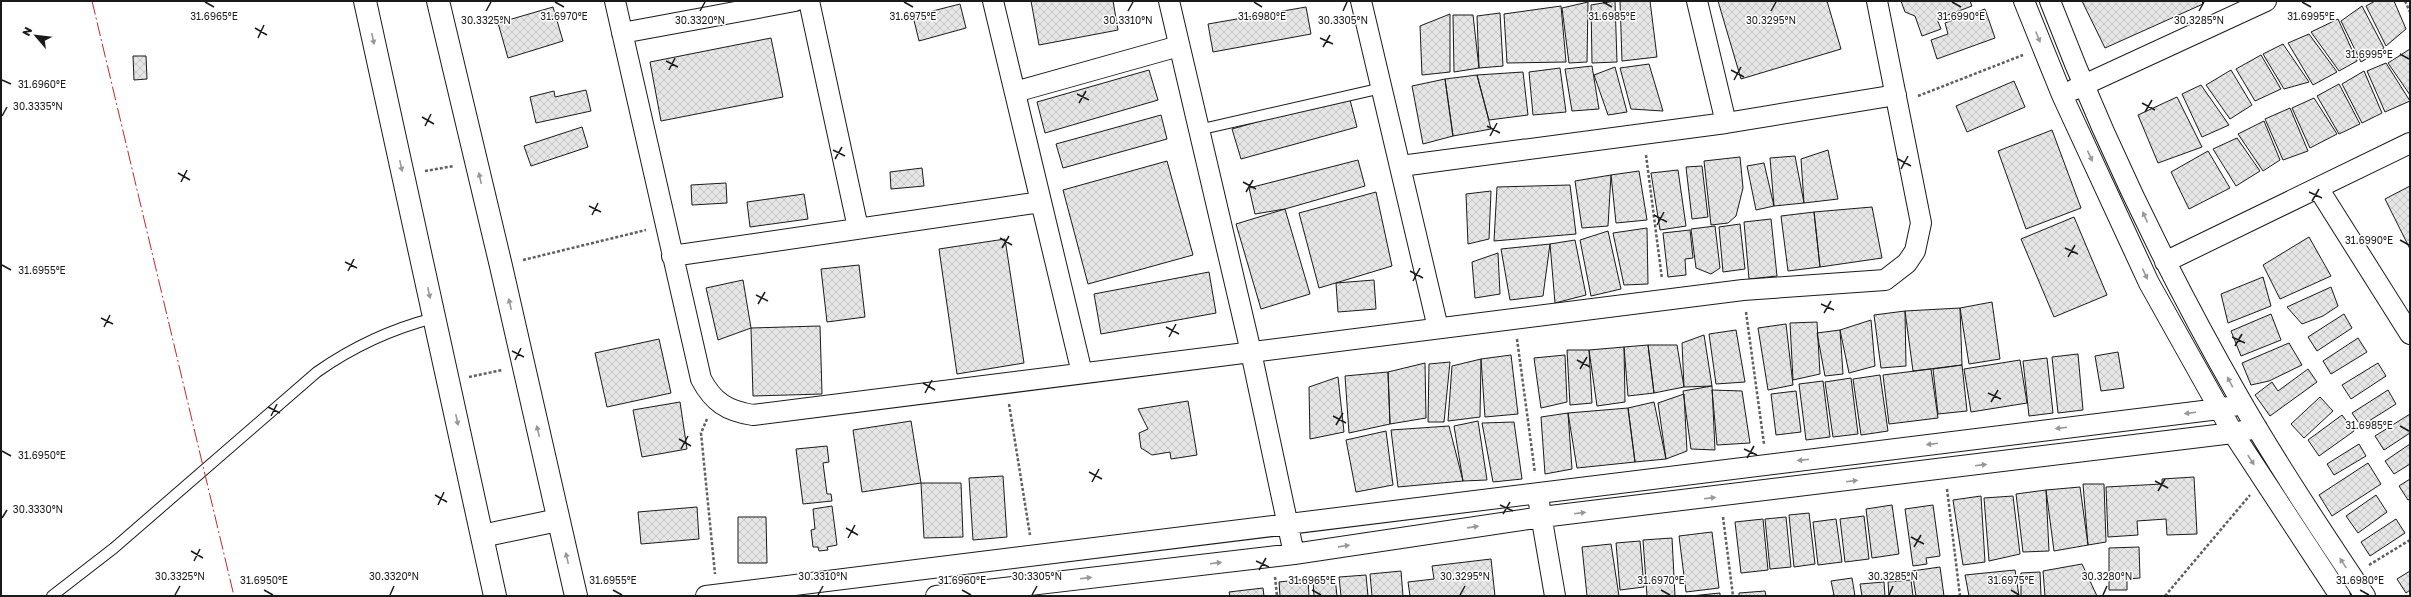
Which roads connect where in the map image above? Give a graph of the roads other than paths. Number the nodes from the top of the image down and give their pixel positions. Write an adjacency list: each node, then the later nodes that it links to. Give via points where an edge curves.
1 (365, 1): 30 (street, one-way to 30)
2 (438, 1): 43 (street, one-way to 2)
3 (615, 1): 14 (street)
4 (795, 1): 14 (street)
5 (809, 1): 27 (street)
6 (993, 1): 18 (street)
7 (1169, 1): 15 (street)
8 (1361, 1): 17 (street)
9 (1697, 1): 21 (street)
10 (1877, 1): 20 (street)
11 (2024, 1): 19 (street, one-way to 19)
12 (2050, 1): 16 (street)
13 (2266, 1): 16 (street)
14 (622, 33): 28 (street)
15 (1179, 46): 18 (street); 22 (street)
16 (2084, 84): 19 (street); 29 (street, one-way to 16)
17 (1382, 88): 22 (lane); 24 (street)
18 (1015, 92): 26 (street)
19 (2062, 95): 36 (street, one-way to 36, via 2149,283)
20 (1897, 99): 21 (street); 31 (street, via 1921,223 1917,244 1907,263 1885,280 1743,290)
21 (1726, 123): 24 (street)
22 (1198, 130): 33 (street)
23 (2410, 143): 25 (street)
24 (1401, 166): 31 (street)
25 (2318, 188): 29 (street); 32 (street)
26 (1041, 202): 27 (street); 34 (street)
27 (858, 228): 28 (street)
28 (672, 256): 34 (street, via 701,379 709,394 721,405 736,412 753,415)
29 (2165, 262): 35 (street, one-way to 29)
30 (434, 318): 45 (street, one-way to 45); 48 (lane, via 384,333 356,347 318,372 114,548)
31 (1438, 328): 33 (street)
32 (2410, 334)
33 (1251, 352): 34 (street); 44 (street)
34 (1082, 373)
35 (2242, 404): 36 (street); 37 (street)
36 (2219, 409): 38 (street); 39 (street, one-way to 39)
37 (2256, 428): 38 (street); 54 (street, one-way to 37)
38 (2233, 433): 40 (street, one-way to 38); 53 (street, one-way to 53)
39 (1767, 465): 40 (street); 41 (street)
40 (1770, 491): 42 (street, one-way to 40)
41 (1538, 493): 42 (street); 44 (street)
42 (1542, 517): 46 (street, one-way to 42); 52 (street)
43 (558, 520): 45 (street); 50 (street, one-way to 43)
44 (1287, 524): 46 (street); 47 (street)
45 (482, 536): 49 (street)
46 (1294, 554): 51 (street, one-way to 46)
47 (711, 595)
48 (52, 596)
49 (495, 596)
50 (576, 596)
51 (936, 596)
52 (1555, 596)
53 (2340, 596)
54 (2365, 596)

